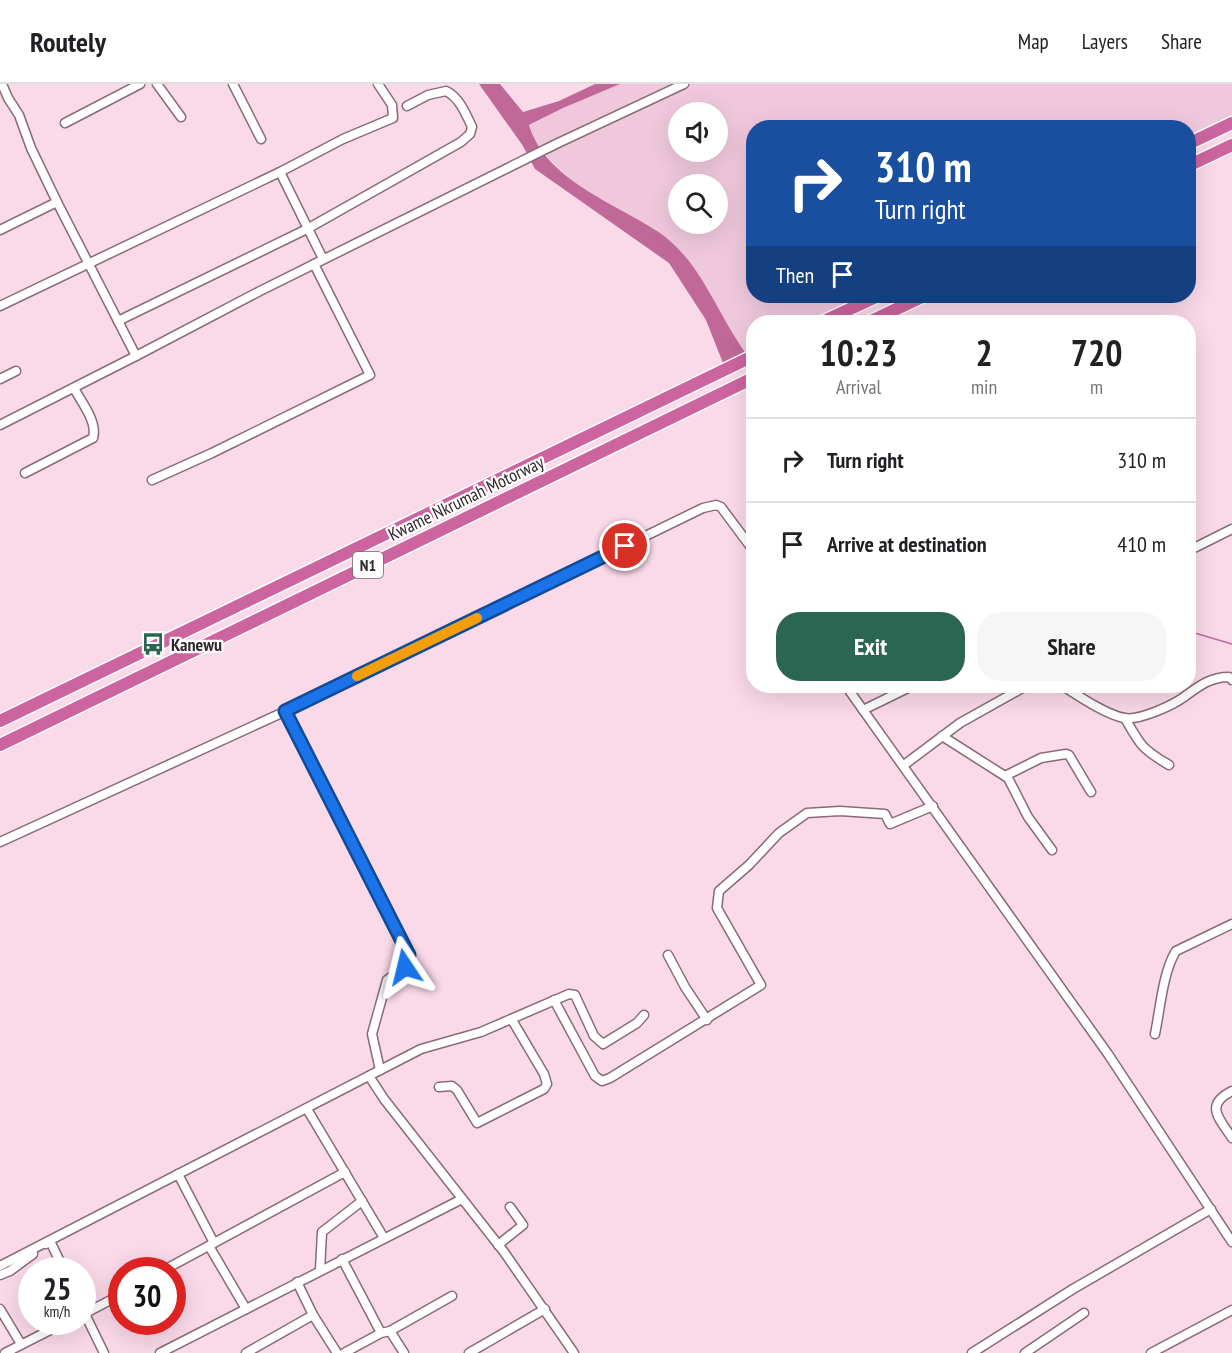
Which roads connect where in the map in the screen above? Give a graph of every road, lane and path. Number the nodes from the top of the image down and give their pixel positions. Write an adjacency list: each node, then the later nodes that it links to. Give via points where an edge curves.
1 (2, 84): 16 (street, via 20,115)
2 (140, 84): 9 (street)
3 (157, 84): 8 (street)
4 (233, 84): 11 (street)
5 (378, 84): 15 (street, via 392,105 393,118)
6 (684, 84): 19 (street)
7 (407, 106): 17 (street, via 428,95 446,91 453,94 472,127 470,134)
8 (182, 117)
9 (65, 123)
10 (1232, 123): 12 (highway)
11 (261, 139)
12 (1196, 140)
13 (1232, 145): 14 (highway)
14 (1196, 162)
15 (280, 172): 17 (street); 20 (street)
16 (57, 202): 18 (street); 20 (street)
17 (307, 229): 19 (street); 27 (street)
18 (0, 230)
19 (323, 259): 21 (street)
20 (88, 263): 24 (street); 27 (street)
21 (314, 264): 28 (street); 36 (street, via 370,375)
22 (863, 303): 25 (highway)
23 (909, 303): 26 (highway)
24 (0, 306)
25 (837, 315)
26 (884, 315)
27 (118, 321): 28 (street)
28 (136, 356): 33 (street)
29 (746, 359): 50 (highway, Kwame Nkrumah Motorway / N1)
30 (16, 371): 31 (street)
31 (0, 379)
32 (746, 382): 52 (highway, Kwame Nkrumah Motorway / N1)
33 (74, 388): 34 (street); 35 (street, via 93,425 93,438)
34 (0, 425)
35 (25, 473)
36 (152, 480)
37 (1232, 529): 39 (street)
38 (746, 540): 48 (street, via 724,510 710,505)
39 (1196, 547)
40 (1232, 680): 41 (street, via 1218,677)
41 (1196, 688)
42 (851, 693): 47 (street)
43 (898, 693): 47 (street)
44 (1014, 693): 51 (street)
45 (1074, 693): 49 (street)
46 (1189, 693): 49 (street, via 1148,714)
47 (863, 710): 53 (street)
48 (285, 711): 58 (street); 67 (street, via 409,955 405,967 387,980 372,1034)
49 (1125, 718): 54 (street, via 1147,752)
50 (0, 721)
51 (942, 736): 53 (street); 55 (street)
52 (0, 745)
53 (904, 765): 57 (street)
54 (1169, 765)
55 (1005, 776): 56 (street, via 1041,758 1066,754); 59 (street)
56 (1091, 792)
57 (933, 806): 65 (street, via 890,824 885,814 807,813 779,833 719,891 717,908 761,986); 78 (street, via 1101,1044)
58 (0, 842)
59 (1052, 850)
60 (1232, 924): 66 (street, via 1176,951 1168,970)
61 (668, 955): 65 (street)
62 (554, 1000): 63 (street, via 564,994 575,995 594,1036 603,1044); 64 (street); 65 (street, via 595,1076 603,1081)
63 (644, 1015)
64 (512, 1020): 67 (street, via 421,1049); 69 (street, via 544,1074 544,1089 477,1123 457,1090 452,1086)
65 (707, 1020)
66 (1155, 1034)
67 (380, 1070): 68 (street)
68 (369, 1076): 71 (street); 75 (street)
69 (439, 1087)
70 (1232, 1091): 72 (street, via 1218,1100 1215,1107)
71 (307, 1109): 73 (street); 74 (street)
72 (1232, 1138)
73 (345, 1172): 76 (street); 82 (street)
74 (178, 1174): 80 (street); 82 (street)
75 (462, 1199): 79 (street); 83 (street)
76 (362, 1201): 79 (street); 88 (street, via 322,1232)
77 (510, 1207): 83 (street, via 523,1225)
78 (1211, 1209): 81 (street); 103 (street, via 1073,1289)
79 (384, 1238): 86 (street)
80 (50, 1241): 84 (street); 87 (street); 89 (street)
81 (1232, 1242)
82 (212, 1244): 85 (street); 93 (street)
83 (498, 1245): 94 (street)
84 (58, 1257)
85 (186, 1258)
86 (342, 1259): 88 (street); 98 (street)
87 (0, 1266)
88 (320, 1270): 90 (street)
89 (0, 1275)
90 (297, 1282): 93 (street); 97 (street)
91 (452, 1296): 98 (street)
92 (0, 1309): 102 (street)
93 (246, 1309): 101 (street)
94 (545, 1309): 112 (street); 113 (street)
95 (1232, 1310): 115 (street)
96 (1084, 1314): 114 (street)
97 (313, 1315): 108 (street); 109 (street)
98 (386, 1332): 110 (street); 111 (street)
99 (39, 1335): 102 (street)
100 (95, 1335): 105 (street)
101 (182, 1341): 106 (street); 107 (street)
102 (21, 1344): 104 (street)
103 (976, 1352)
104 (5, 1353)
105 (104, 1353)
106 (160, 1353)
107 (184, 1353)
108 (246, 1353)
109 (337, 1353)
110 (344, 1353)
111 (404, 1353)
112 (469, 1353)
113 (574, 1353)
114 (1025, 1353)
115 (1151, 1353)

